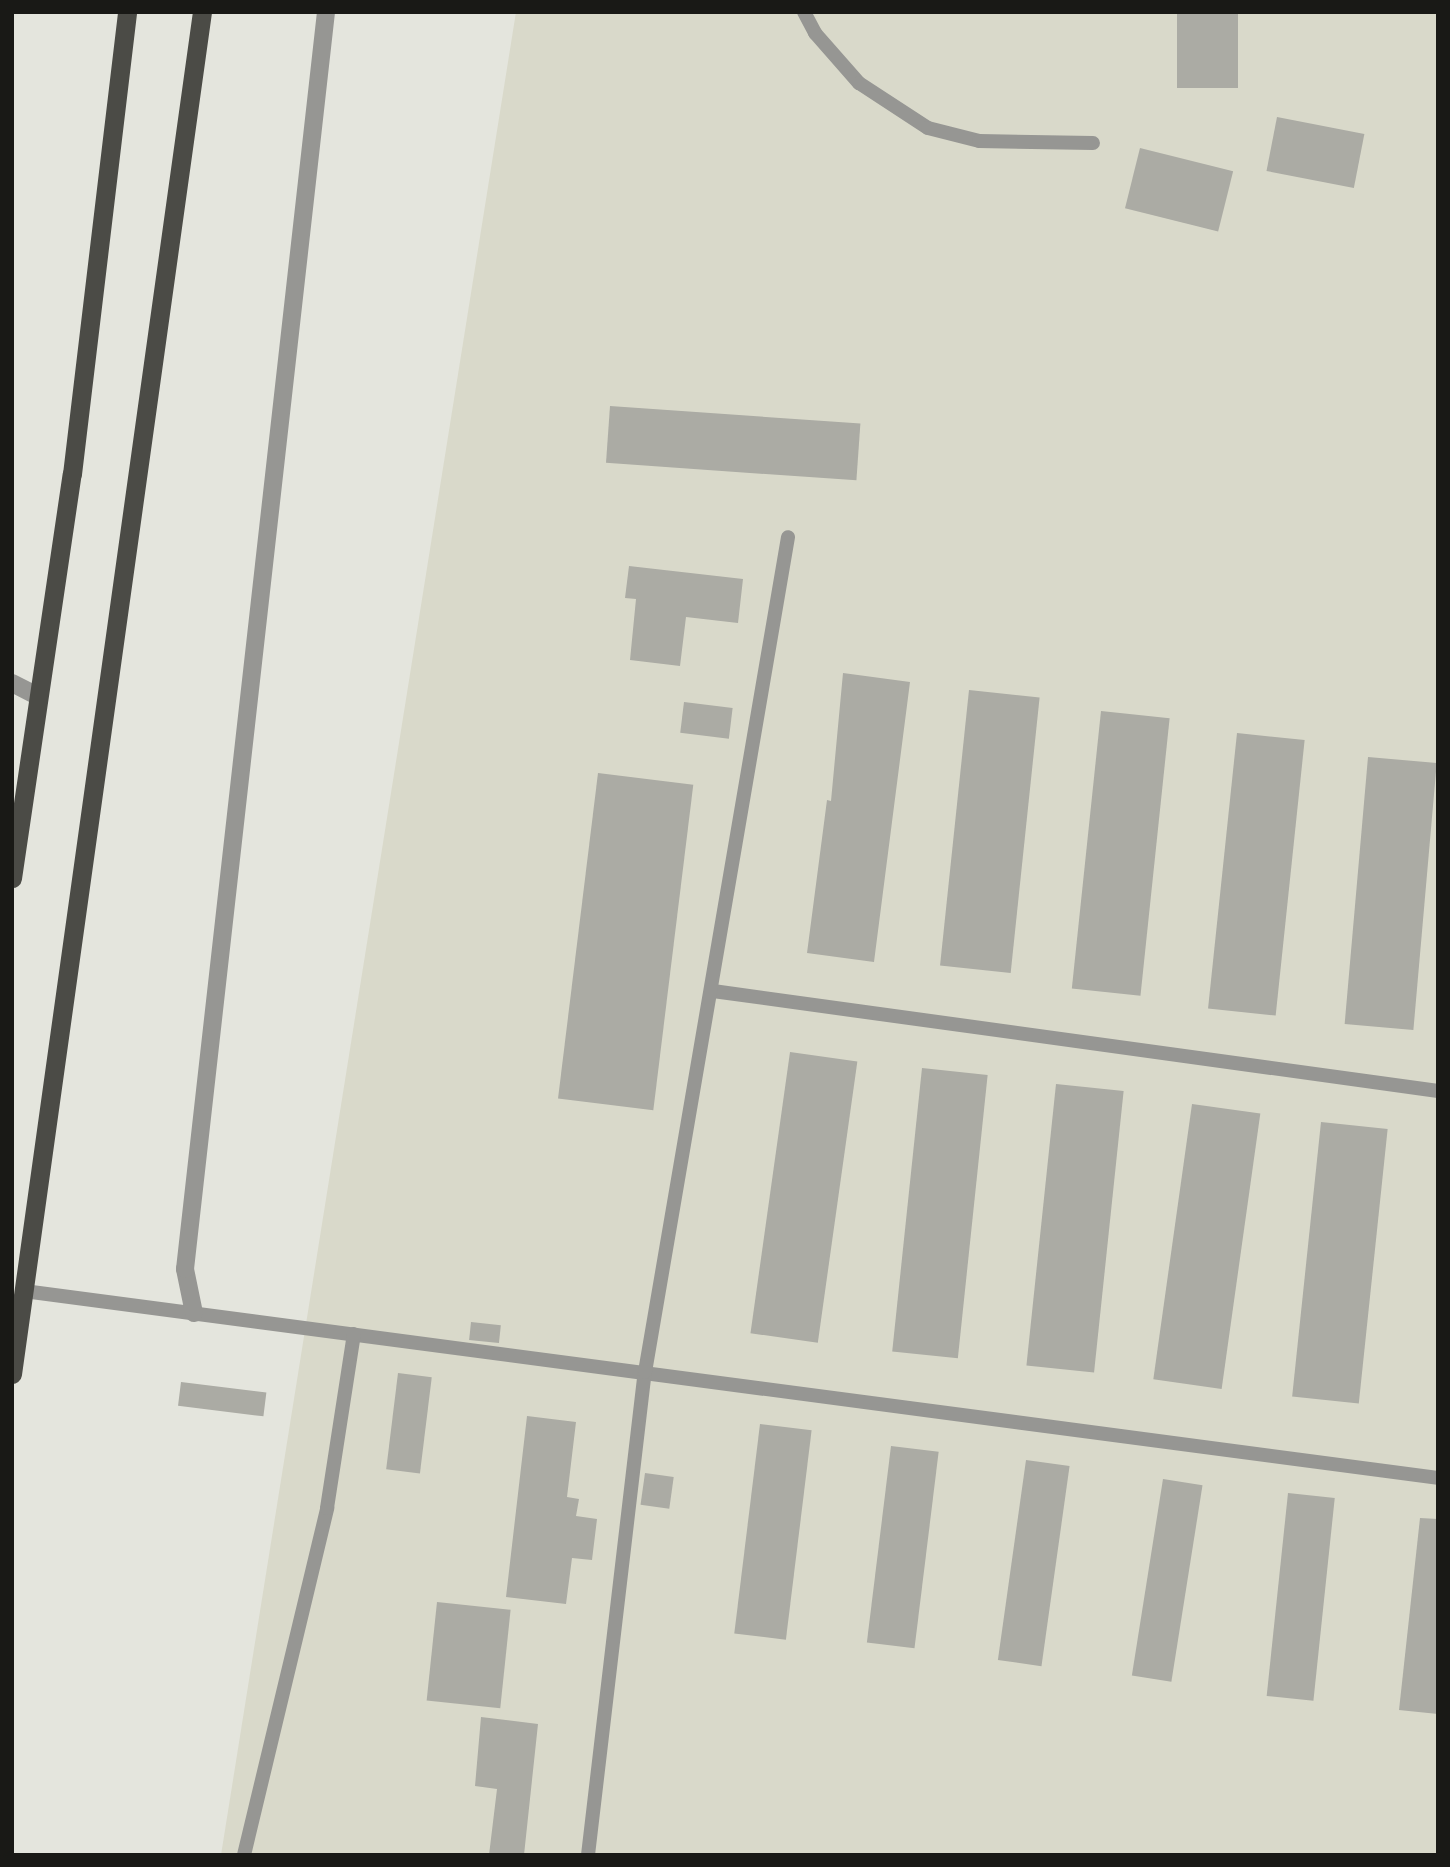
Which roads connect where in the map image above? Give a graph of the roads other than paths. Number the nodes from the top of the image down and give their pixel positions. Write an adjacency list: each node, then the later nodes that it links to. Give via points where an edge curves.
1 (127, 12): 8 (highway)
2 (202, 12): 12 (highway)
3 (326, 12): 13 (street, via 185,1269)
4 (804, 12): 5 (lane, via 815,33 859,83 928,128 979,141)
5 (1093, 143)
6 (788, 537): 10 (lane)
7 (12, 683): 8 (street)
8 (39, 697): 9 (highway)
9 (12, 878)
10 (713, 990): 11 (lane); 15 (lane)
11 (1438, 1091)
12 (23, 1291): 13 (lane); 16 (highway)
13 (194, 1313): 14 (lane)
14 (354, 1334): 15 (lane); 18 (lane, via 327,1508)
15 (645, 1372): 17 (lane); 19 (lane)
16 (12, 1374)
17 (1438, 1478)
18 (244, 1855)
19 (588, 1855)

